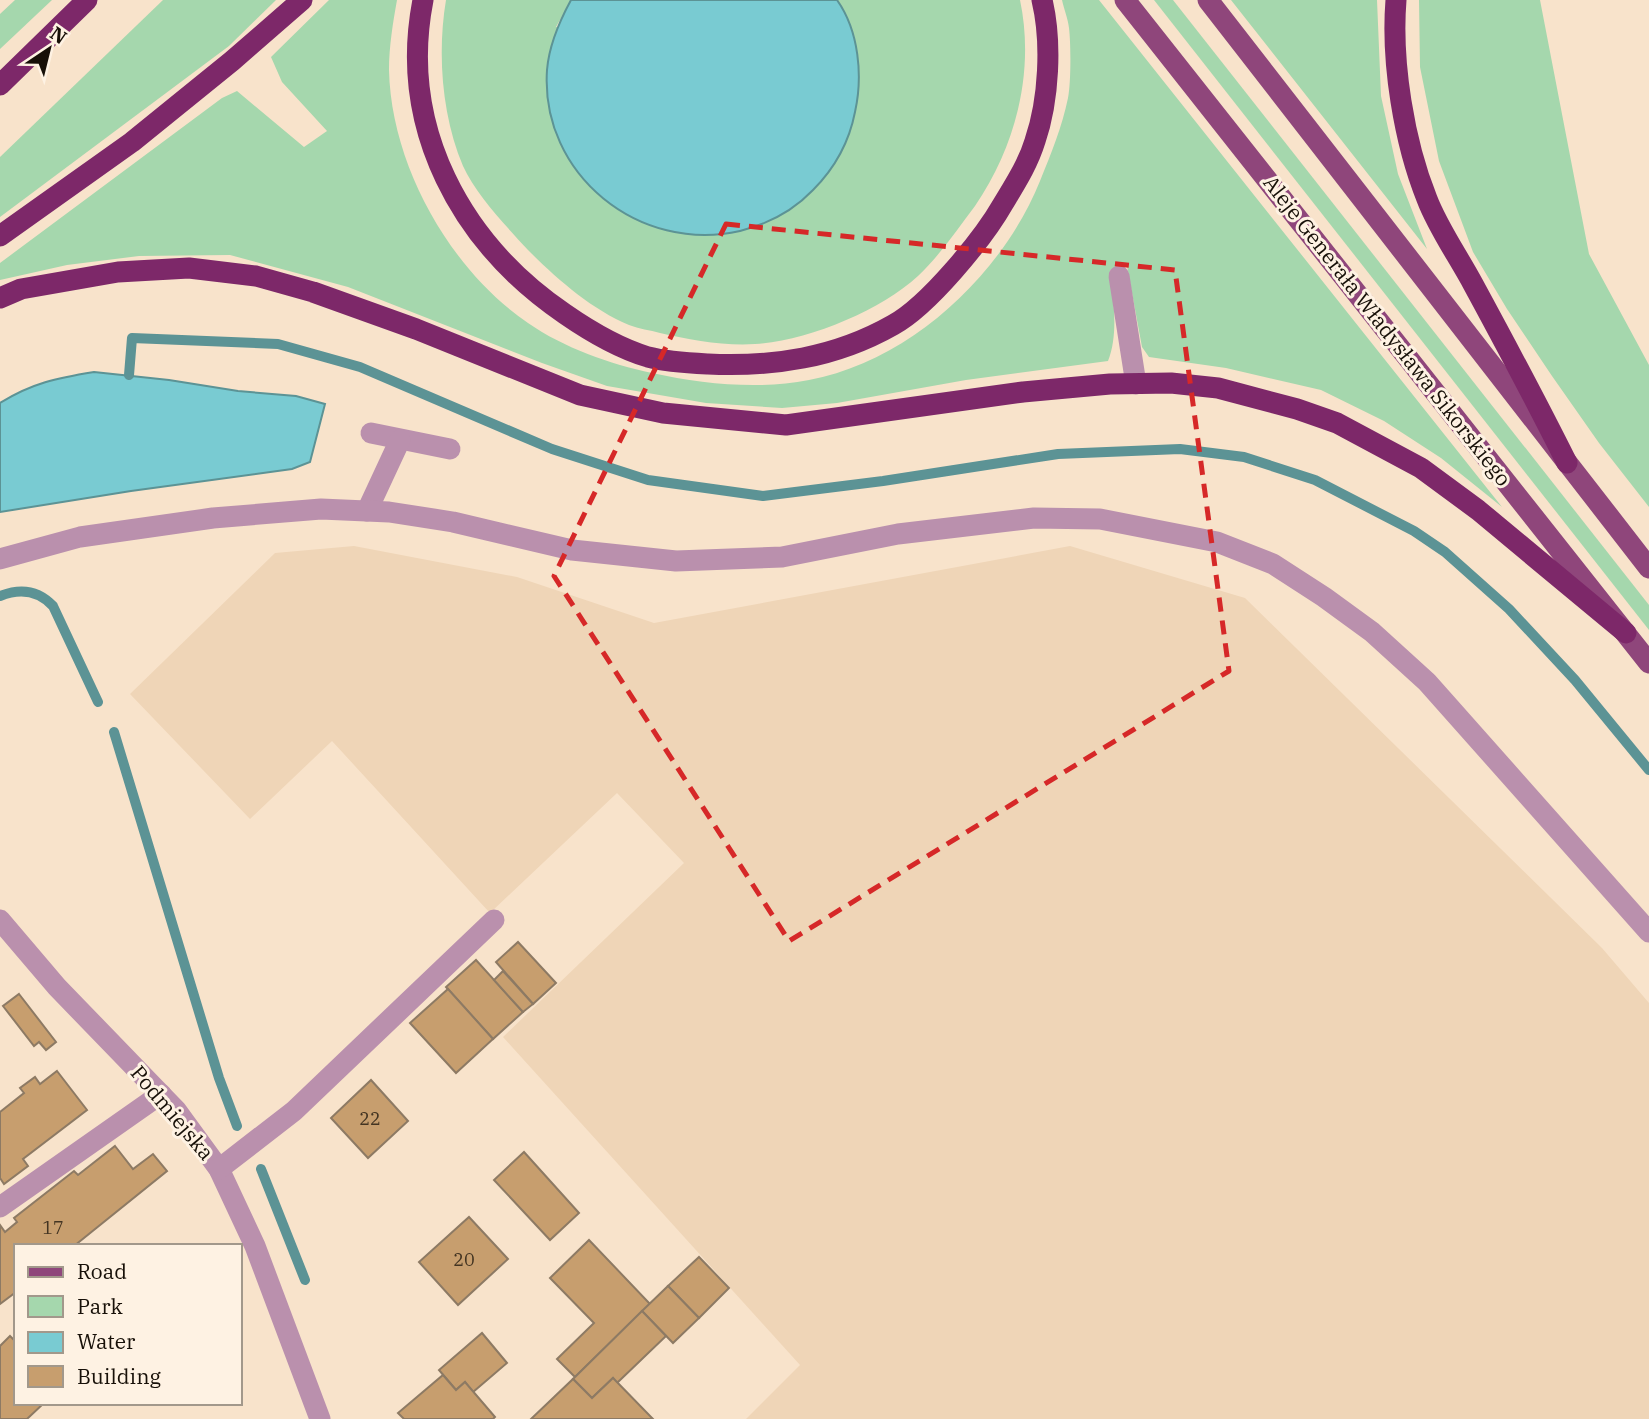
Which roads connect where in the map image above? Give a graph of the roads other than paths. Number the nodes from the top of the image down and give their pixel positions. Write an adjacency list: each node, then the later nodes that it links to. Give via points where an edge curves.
1 (87, 0): 8 (highway)
2 (302, 0): 9 (highway, via 132,142)
3 (423, 0): 4 (highway, via 416,52 425,124 438,165 466,217 506,266 547,302 619,346 649,357 731,365 807,358 894,325 961,262 995,218 1036,140 1048,60)
4 (1042, 0)
5 (1125, 0): 20 (main road, Aleje Generała Władysława Sikorskiego)
6 (1208, 0): 16 (main road)
7 (1396, 0): 16 (highway, via 1400,88 1410,145 1427,200)
8 (0, 85)
9 (0, 236)
10 (1119, 276): 12 (street)
11 (0, 298): 12 (highway, via 21,289 118,272 189,268 256,276 416,329 580,395 663,413 786,425 1023,392)
12 (1136, 384): 20 (highway, via 1218,388 1258,397 1337,423 1386,447 1478,510)
13 (371, 433): 14 (street)
14 (400, 440): 15 (street); 17 (street)
15 (450, 449)
16 (1567, 463): 19 (main road)
17 (367, 511): 18 (street, via 321,509 214,518 80,537); 24 (street, via 453,522 572,550 676,561 782,557 898,534 1034,518 1100,519 1217,542 1273,564 1372,632 1427,682)
18 (0, 559)
19 (1649, 568)
20 (1626, 633): 21 (main road, Aleje Generała Władysława Sikorskiego)
21 (1649, 663)
22 (0, 920): 25 (street, Podmiejska, via 57,987)
23 (494, 920): 26 (street, via 294,1111)
24 (1649, 932)
25 (161, 1094): 26 (street, Podmiejska); 27 (street)
26 (219, 1169): 28 (street, Podmiejska, via 255,1246)
27 (0, 1207)
28 (320, 1419)

